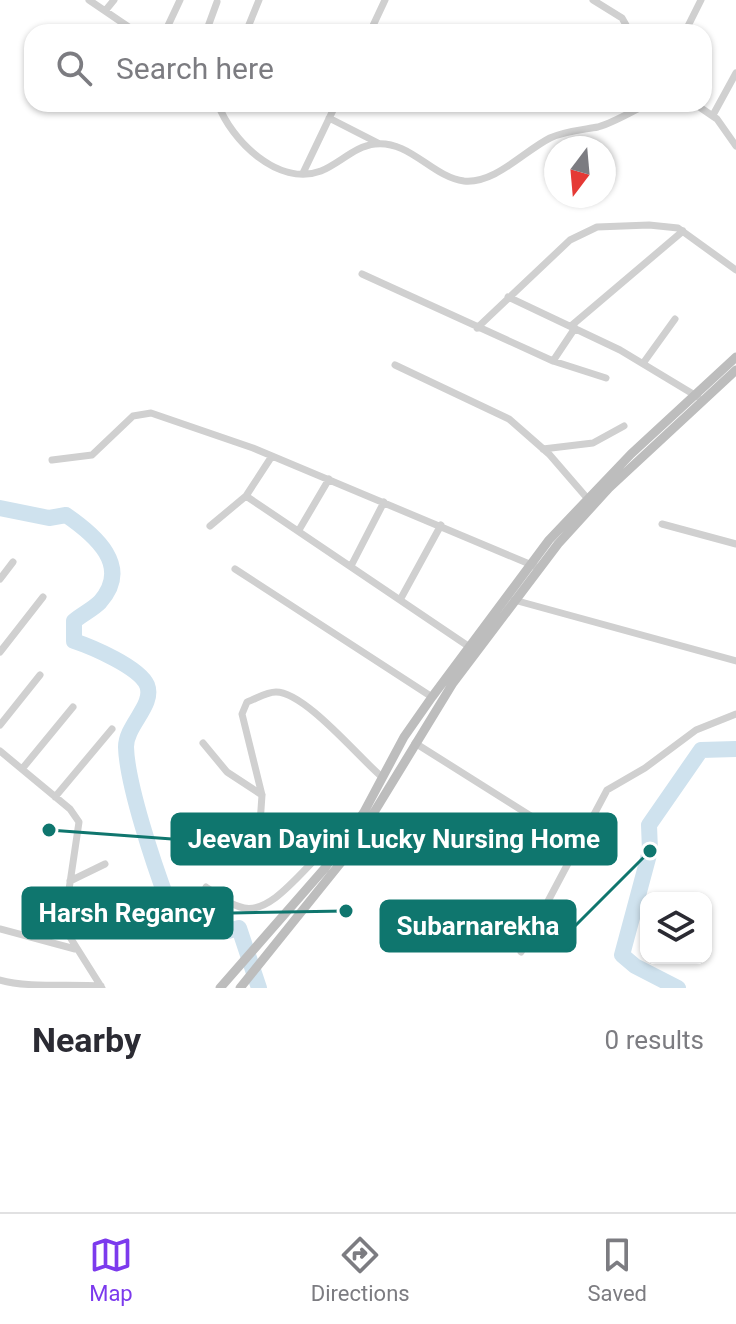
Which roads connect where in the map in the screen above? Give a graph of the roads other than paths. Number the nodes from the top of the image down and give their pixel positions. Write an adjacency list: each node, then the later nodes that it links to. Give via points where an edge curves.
1 (89, 0): 10 (street)
2 (114, 0): 10 (street)
3 (180, 0): 12 (street)
4 (259, 0): 14 (street)
5 (385, 0): 15 (street)
6 (593, 0): 9 (street)
7 (701, 0): 17 (street)
8 (217, 2): 13 (street)
9 (607, 3): 16 (street)
10 (105, 11): 11 (street)
11 (124, 24)
12 (169, 24)
13 (209, 24)
14 (249, 24)
15 (374, 24)
16 (624, 24)
17 (689, 24)
18 (736, 73): 19 (street)
19 (732, 92): 24 (street)
20 (221, 112): 28 (street, via 243,144 272,165)
21 (332, 112): 25 (street)
22 (630, 112): 26 (street, via 552,138 480,180 457,179 411,153)
23 (708, 112): 24 (street)
24 (713, 115): 27 (street)
25 (329, 118): 26 (street); 28 (street)
26 (378, 143): 28 (street, via 325,169)
27 (736, 146)
28 (303, 173)
29 (683, 231): 30 (street); 32 (street, via 667,225 610,224 585,231); 34 (street)
30 (736, 270)
31 (362, 274): 35 (street)
32 (508, 297): 34 (street); 35 (street)
33 (675, 319): 38 (street)
34 (573, 327): 37 (street); 38 (street)
35 (477, 328): 37 (street)
36 (736, 357): 42 (main road)
37 (553, 361): 41 (street)
38 (644, 362): 42 (street)
39 (395, 365): 44 (street, via 509,419)
40 (736, 370): 42 (main road)
41 (606, 378)
42 (699, 398): 49 (main road); 58 (main road)
43 (624, 426): 44 (street, via 593,443)
44 (543, 449): 49 (street)
45 (272, 456): 46 (street, via 140,413 92,455); 47 (street); 48 (street)
46 (52, 460)
47 (329, 479): 50 (street); 54 (street)
48 (246, 496): 53 (street); 54 (street)
49 (587, 498): 58 (main road)
50 (384, 502): 52 (street); 57 (street)
51 (662, 524): 55 (street)
52 (441, 525): 58 (street); 62 (street)
53 (210, 526)
54 (299, 530): 57 (street)
55 (736, 544)
56 (13, 562): 60 (street)
57 (351, 566): 62 (street)
58 (534, 566): 63 (main road); 64 (main road)
59 (235, 569): 68 (street)
60 (0, 579)
61 (43, 597): 65 (street)
62 (400, 600): 64 (street)
63 (514, 600): 64 (main road); 66 (street)
64 (473, 649): 68 (main road); 74 (main road)
65 (0, 652)
66 (736, 661)
67 (40, 675): 71 (street)
68 (432, 697): 77 (main road)
69 (73, 707): 76 (street)
70 (736, 714): 83 (street, via 696,730 612,785)
71 (0, 725)
72 (112, 729): 79 (street)
73 (203, 743): 78 (street, via 227,772)
74 (415, 743): 80 (main road); 83 (street)
75 (0, 751): 76 (street)
76 (22, 769): 79 (street)
77 (382, 777): 78 (street, via 310,708 272,692 241,710); 81 (main road)
78 (262, 795): 82 (street)
79 (55, 797): 85 (street, via 79,822)
80 (374, 817): 81 (street); 96 (main road)
81 (354, 829): 86 (street, via 331,840 277,899 263,907 239,906); 95 (main road)
82 (259, 838)
83 (577, 845): 91 (street)
84 (105, 864): 85 (street)
85 (70, 881): 88 (street)
86 (206, 887)
87 (123, 895): 88 (street)
88 (67, 924): 90 (street)
89 (0, 929): 90 (street)
90 (75, 949): 94 (street)
91 (521, 952)
92 (0, 980): 93 (street)
93 (85, 986): 94 (street)
94 (102, 987)
95 (220, 988)
96 (240, 988)

